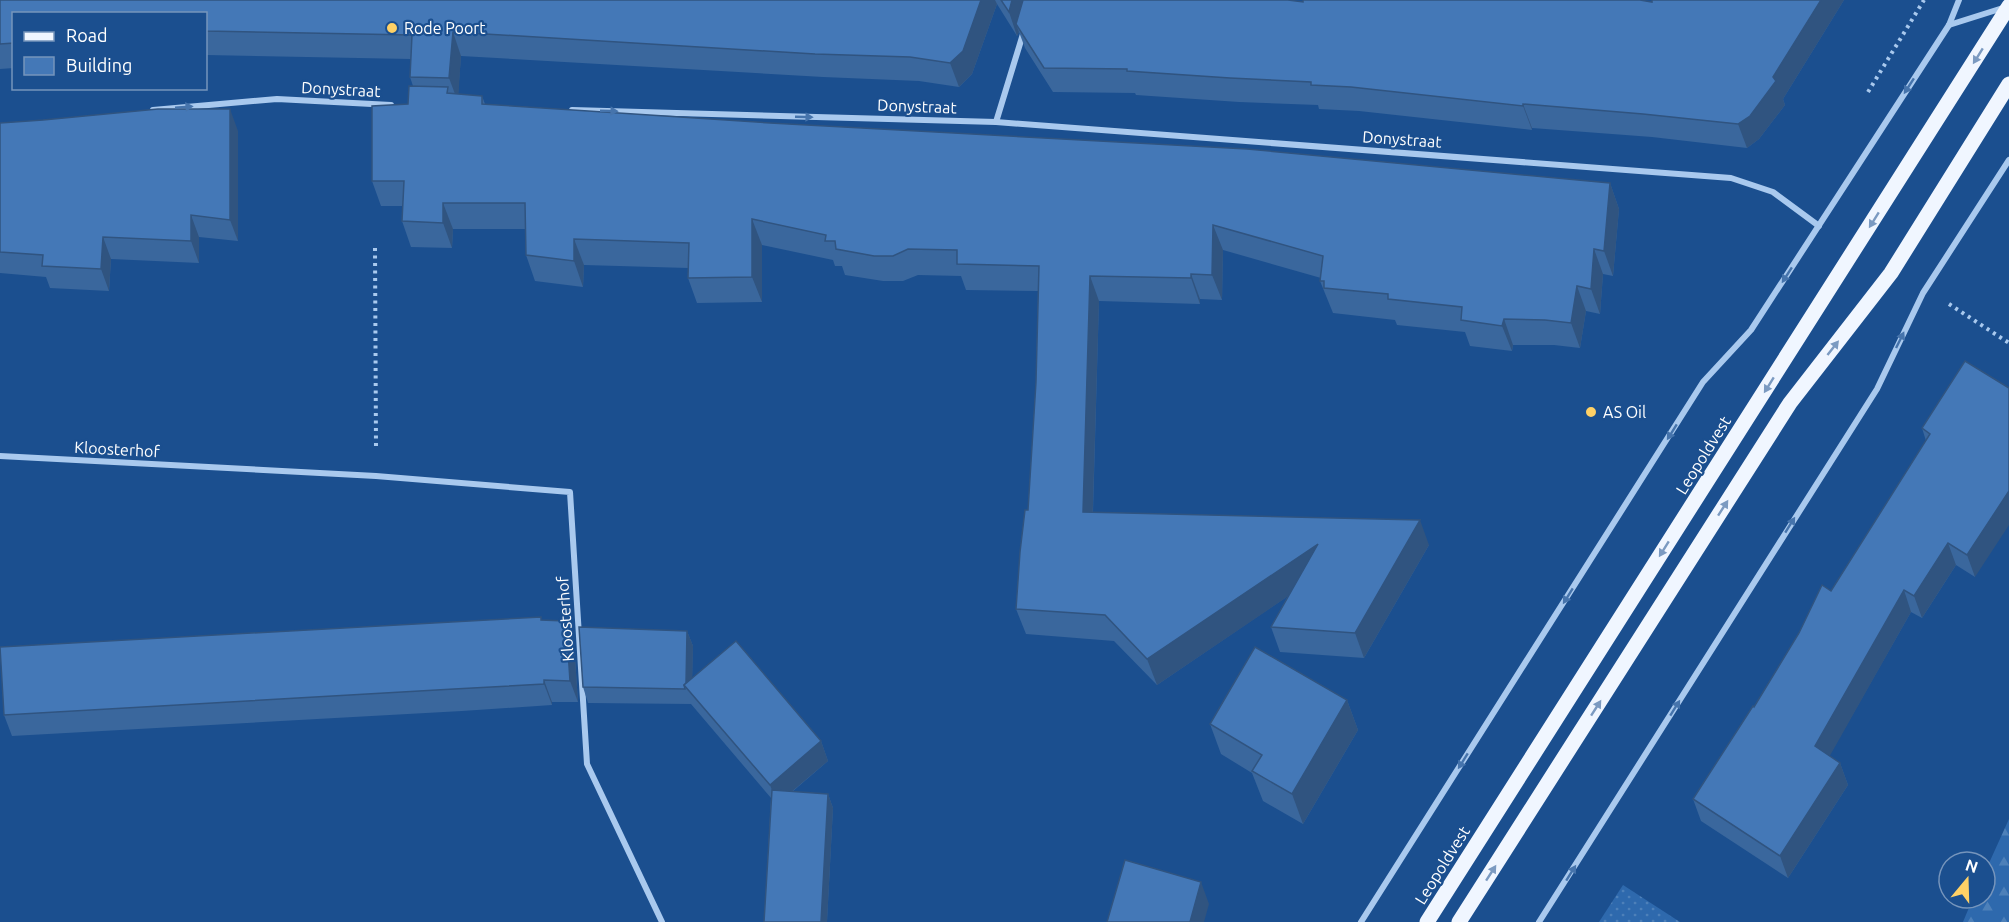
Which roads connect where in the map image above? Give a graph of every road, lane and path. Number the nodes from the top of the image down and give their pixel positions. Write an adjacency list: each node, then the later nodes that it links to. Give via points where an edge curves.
1 (1959, 0): 4 (street)
2 (2009, 6): 4 (street, Leopoldvest); 19 (main road, Leopoldvest, one-way to 19)
3 (1027, 22): 9 (street)
4 (1949, 25): 11 (street, one-way to 11)
5 (2009, 84): 20 (main road, one-way to 5, via 1790,403 1891,273)
6 (400, 106): 7 (street, Donystraat, one-way to 6, via 277,99)
7 (150, 110)
8 (567, 110): 9 (street, Donystraat, one-way to 9)
9 (996, 122): 11 (street, Donystraat, via 1731,178 1773,192)
10 (2009, 160): 21 (street, one-way to 10, via 1876,389 1923,293)
11 (1819, 226): 18 (street, one-way to 18, via 1751,330 1703,382)
12 (375, 248): 16 (path)
13 (1947, 303): 14 (path)
14 (2009, 343)
15 (0, 456): 16 (street, Kloosterhof)
16 (376, 476): 17 (street, Kloosterhof, via 570,492 587,764)
17 (662, 922)
18 (1361, 922)
19 (1427, 922)
20 (1460, 922)
21 (1539, 922)

